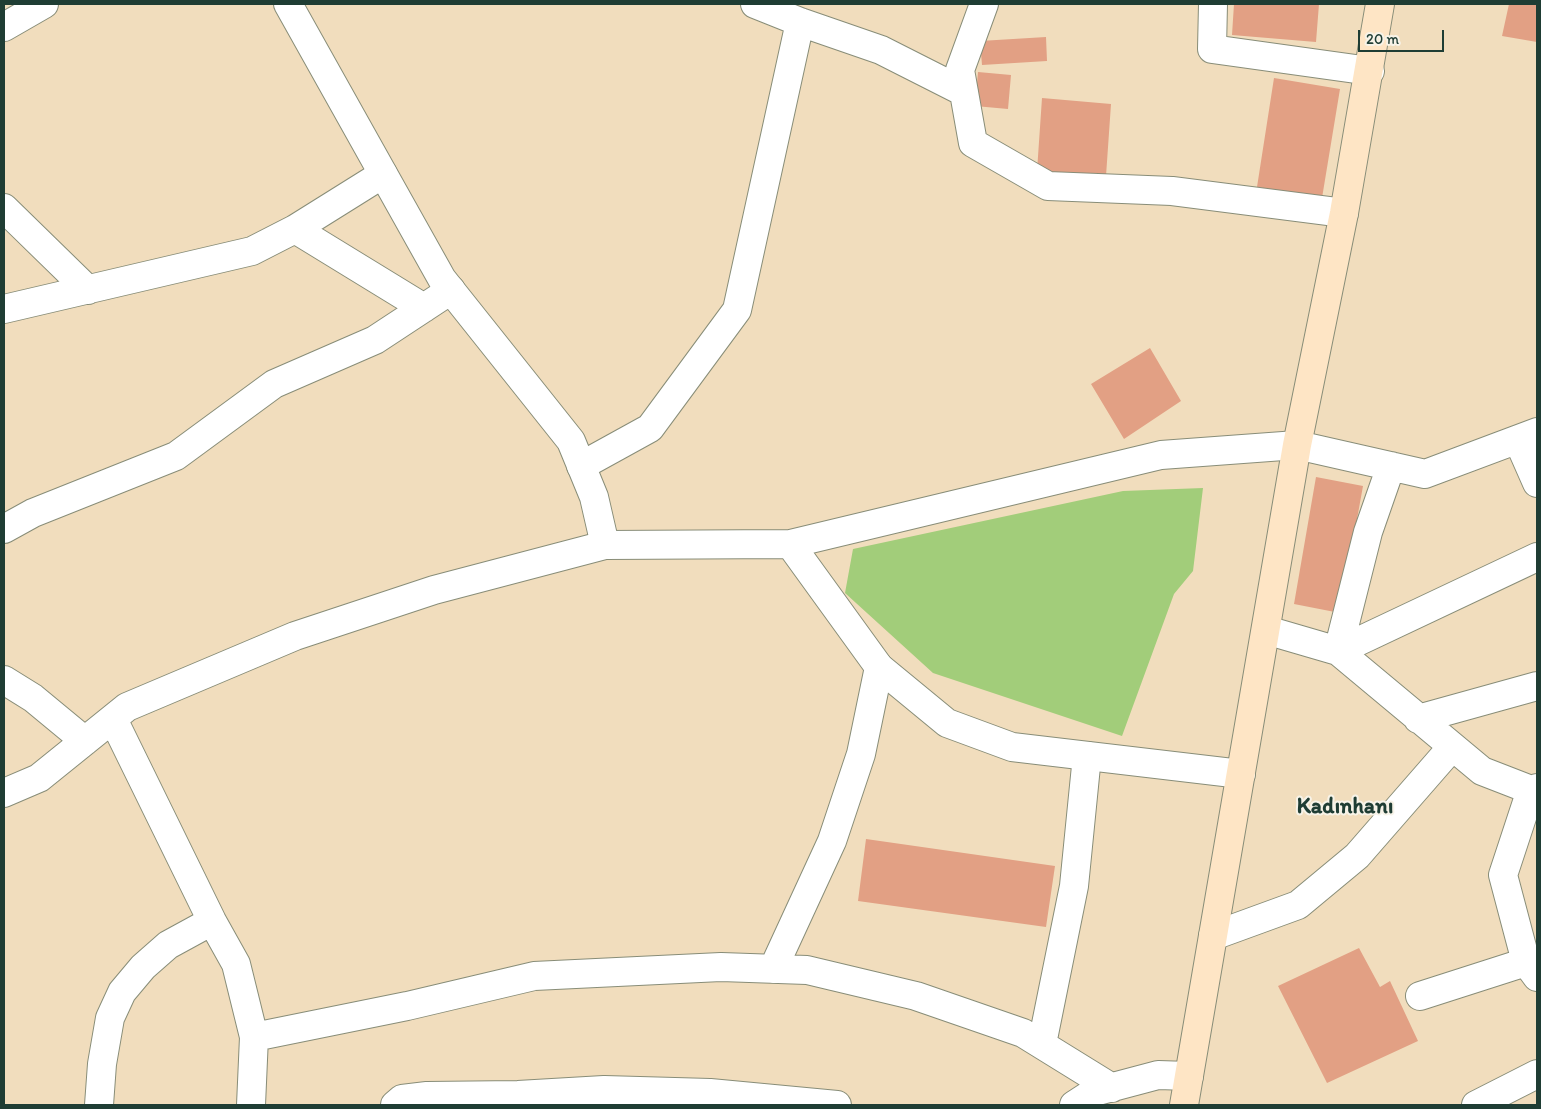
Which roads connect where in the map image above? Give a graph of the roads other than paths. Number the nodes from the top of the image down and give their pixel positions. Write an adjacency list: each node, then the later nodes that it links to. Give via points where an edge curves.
1 (44, 4): 8 (street)
2 (288, 4): 11 (street)
3 (755, 4): 7 (street)
4 (984, 4): 10 (street, via 960,70)
5 (1213, 4): 9 (street, via 1212,49)
6 (1380, 4): 9 (main road)
7 (800, 22): 10 (street, via 881,50); 21 (street, via 737,310 650,428)
8 (4, 27)
9 (1370, 71): 13 (main road)
10 (964, 92): 13 (street, via 973,143 1048,186 1172,191)
11 (383, 174): 14 (street); 16 (street)
12 (4, 208): 15 (street)
13 (1344, 213): 20 (main road)
14 (295, 230): 15 (street, via 252,251); 17 (street)
15 (88, 290): 18 (street)
16 (451, 290): 17 (street); 21 (street, via 571,442)
17 (424, 308): 25 (street, via 375,340 274,384 176,456)
18 (4, 310)
19 (1528, 436): 22 (street, via 1425,474); 23 (street)
20 (1297, 445): 22 (street); 27 (street, via 1161,455); 30 (main road)
21 (581, 466): 28 (street, via 594,497)
22 (1391, 466): 31 (street, via 1368,532)
23 (1537, 483)
24 (4, 503): 25 (street)
25 (32, 513): 26 (street)
26 (4, 529)
27 (790, 544): 28 (street); 32 (street)
28 (605, 545): 35 (street, via 434,590 296,636 127,707)
29 (1537, 557): 31 (street)
30 (1266, 630): 31 (street); 40 (main road)
31 (1338, 650): 36 (street)
32 (879, 667): 39 (street, via 947,723 1012,747); 45 (street, via 861,754 832,841)
33 (4, 680): 37 (street, via 33,698)
34 (1537, 686): 36 (street)
35 (112, 719): 37 (street); 43 (street)
36 (1418, 719): 38 (street)
37 (85, 741): 42 (street, via 40,778)
38 (1452, 747): 41 (street, via 1482,771); 44 (street, via 1357,856 1298,905)
39 (1088, 756): 40 (street); 49 (street, via 1074,886)
40 (1241, 774): 44 (main road)
41 (1534, 789): 46 (street, via 1503,875)
42 (4, 793)
43 (212, 921): 48 (street, via 236,964); 54 (street, via 168,945 122,992 110,1018)
44 (1213, 936): 51 (main road)
45 (773, 969): 48 (street, via 721,967 534,976); 49 (street, via 807,970 916,996 1023,1033)
46 (1531, 970): 47 (street)
47 (1420, 996)
48 (254, 1037): 55 (street)
49 (1042, 1044): 52 (street)
50 (1537, 1074): 59 (street)
51 (1189, 1076): 52 (street, via 1158,1075); 58 (main road)
52 (1112, 1088): 57 (street, via 1094,1092)
53 (399, 1103): 56 (street, via 452,1095 604,1090 710,1093)
54 (99, 1105)
55 (251, 1105)
56 (838, 1105)
57 (1074, 1105)
58 (1184, 1105)
59 (1476, 1105)

